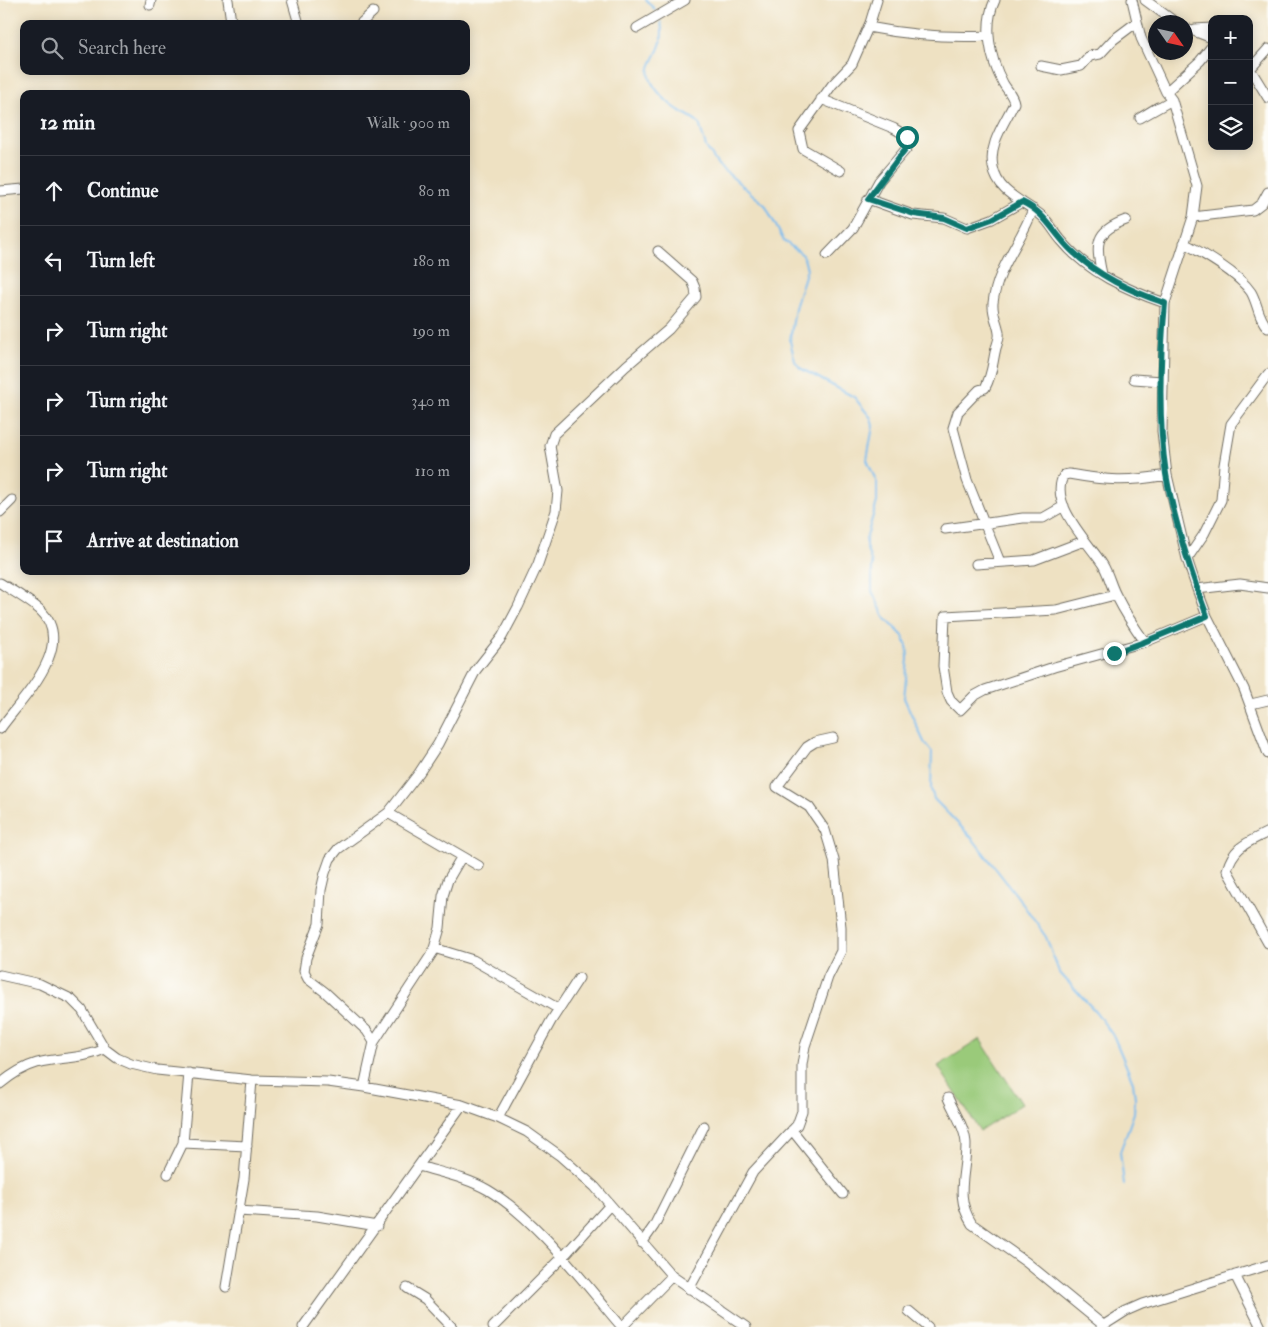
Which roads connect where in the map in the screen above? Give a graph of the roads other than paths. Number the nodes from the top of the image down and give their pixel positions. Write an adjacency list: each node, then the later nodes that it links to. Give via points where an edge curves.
1 (228, 0): 10 (street)
2 (292, 0): 11 (street)
3 (685, 0): 15 (street)
4 (877, 0): 14 (street)
5 (995, 0): 19 (street)
6 (1132, 0): 13 (street)
7 (1145, 0): 9 (street)
8 (373, 12): 12 (street)
9 (1165, 15)
10 (231, 20)
11 (298, 20)
12 (364, 20)
13 (1137, 22): 24 (street, via 1081,66 1061,70); 26 (street)
14 (868, 27): 19 (street, via 938,37); 28 (street, via 852,64)
15 (637, 28)
16 (1208, 28): 17 (street)
17 (1193, 29)
18 (1193, 31): 20 (street)
19 (989, 36): 36 (street, via 993,58 1014,103 993,147 992,166 1000,186)
20 (1208, 36)
21 (1268, 49): 23 (street)
22 (1208, 51): 26 (street)
23 (1253, 65)
24 (1042, 66)
25 (1253, 73): 27 (street)
26 (1166, 92): 29 (street)
27 (1268, 98)
28 (821, 99): 31 (street, via 799,131 799,139 807,154); 35 (street, via 893,128 907,137 906,148)
29 (1172, 100): 30 (street, via 1140,118); 38 (street, via 1197,186)
30 (1158, 107)
31 (841, 171)
32 (20, 190): 33 (street)
33 (0, 191)
34 (1268, 192): 38 (street, via 1253,210)
35 (868, 199): 36 (street, via 914,214 944,218 967,228 992,219); 42 (street, via 853,228)
36 (1022, 202): 37 (street)
37 (1033, 209): 43 (street, via 1067,246); 53 (street, via 1028,225 1011,251 993,304 999,334 993,370 985,388 958,412 953,428 967,480)
38 (1193, 217): 40 (street)
39 (1126, 220): 43 (street, via 1111,226 1101,235 1098,258)
40 (1184, 243): 44 (street); 45 (street, via 1219,263 1250,292)
41 (658, 251): 70 (street, via 692,282 696,297 669,330 554,434 550,446 558,491 556,511 538,564 502,637 476,670 438,744)
42 (827, 255)
43 (1102, 274): 44 (street, via 1118,285)
44 (1165, 303): 48 (street)
45 (1268, 328)
46 (1268, 374): 56 (street, via 1231,424 1221,500)
47 (1134, 378): 48 (street)
48 (1162, 381): 49 (street)
49 (1166, 475): 51 (street, via 1130,482 1064,475 1061,480); 56 (street)
50 (12, 500): 52 (street)
51 (1064, 506): 53 (street, via 1043,518); 55 (street)
52 (0, 512)
53 (985, 523): 54 (street); 57 (street)
54 (945, 529)
55 (1084, 541): 57 (street, via 1034,560); 62 (street, via 1102,565)
56 (1187, 559): 61 (street)
57 (1000, 562): 58 (street)
58 (976, 564)
59 (0, 583): 67 (street, via 40,610 51,627 54,642 52,653 31,690)
60 (1268, 588): 61 (street, via 1240,584)
61 (1197, 589): 63 (street)
62 (1115, 595): 64 (street); 64 (street, via 1056,610 946,616 943,666 951,701 960,710 985,690)
63 (1207, 616): 64 (street); 66 (street)
64 (1144, 642)
65 (1268, 700): 66 (street)
66 (1250, 704): 69 (street)
67 (0, 729)
68 (833, 738): 89 (street, via 807,747 777,786 809,808 825,830 834,860 841,927 841,951 828,977 804,1046 802,1111)
69 (1268, 754)
70 (388, 814): 72 (street); 79 (street, via 348,840 330,860 321,890 318,924 304,971 308,979 339,1005)
71 (1268, 832): 74 (street, via 1239,847 1231,856 1227,870)
72 (462, 856): 73 (street); 75 (street, via 448,880)
73 (479, 866)
74 (1268, 943)
75 (434, 948): 78 (street, via 473,960); 79 (street)
76 (0, 975): 80 (street, via 40,984 71,999 82,1010)
77 (579, 978): 78 (street)
78 (559, 1009): 87 (street)
79 (374, 1042): 84 (street)
80 (105, 1049): 81 (street, via 131,1064); 83 (street, via 92,1055 38,1063 23,1068)
81 (189, 1073): 82 (street); 90 (street)
82 (252, 1080): 84 (street); 91 (street)
83 (0, 1084)
84 (364, 1086): 86 (street)
85 (948, 1098): 107 (street, via 964,1133 962,1195 966,1215 972,1224 1026,1262)
86 (462, 1105): 87 (street); 92 (street)
87 (498, 1118): 95 (street, via 527,1132 559,1154)
88 (704, 1126): 98 (street, via 654,1226)
89 (792, 1130): 94 (street); 105 (street, via 753,1172)
90 (183, 1142): 91 (street); 93 (street)
91 (248, 1146): 96 (street)
92 (419, 1166): 97 (street); 99 (street, via 488,1190 523,1217)
93 (168, 1174)
94 (844, 1194)
95 (610, 1205): 98 (street); 99 (street)
96 (239, 1211): 97 (street, via 317,1216); 103 (street)
97 (377, 1226): 108 (street)
98 (642, 1243): 102 (street)
99 (562, 1258): 102 (street, via 622,1327); 110 (street)
100 (1268, 1266): 101 (street)
101 (1235, 1275): 107 (street, via 1142,1304); 113 (street)
102 (672, 1276): 105 (street)
103 (226, 1287)
104 (407, 1288): 109 (street, via 425,1299)
105 (689, 1289): 111 (street)
106 (908, 1311): 112 (street)
107 (1102, 1326)
108 (303, 1327)
109 (452, 1327)
110 (493, 1327)
111 (746, 1327)
112 (928, 1327)
113 (1261, 1327)

